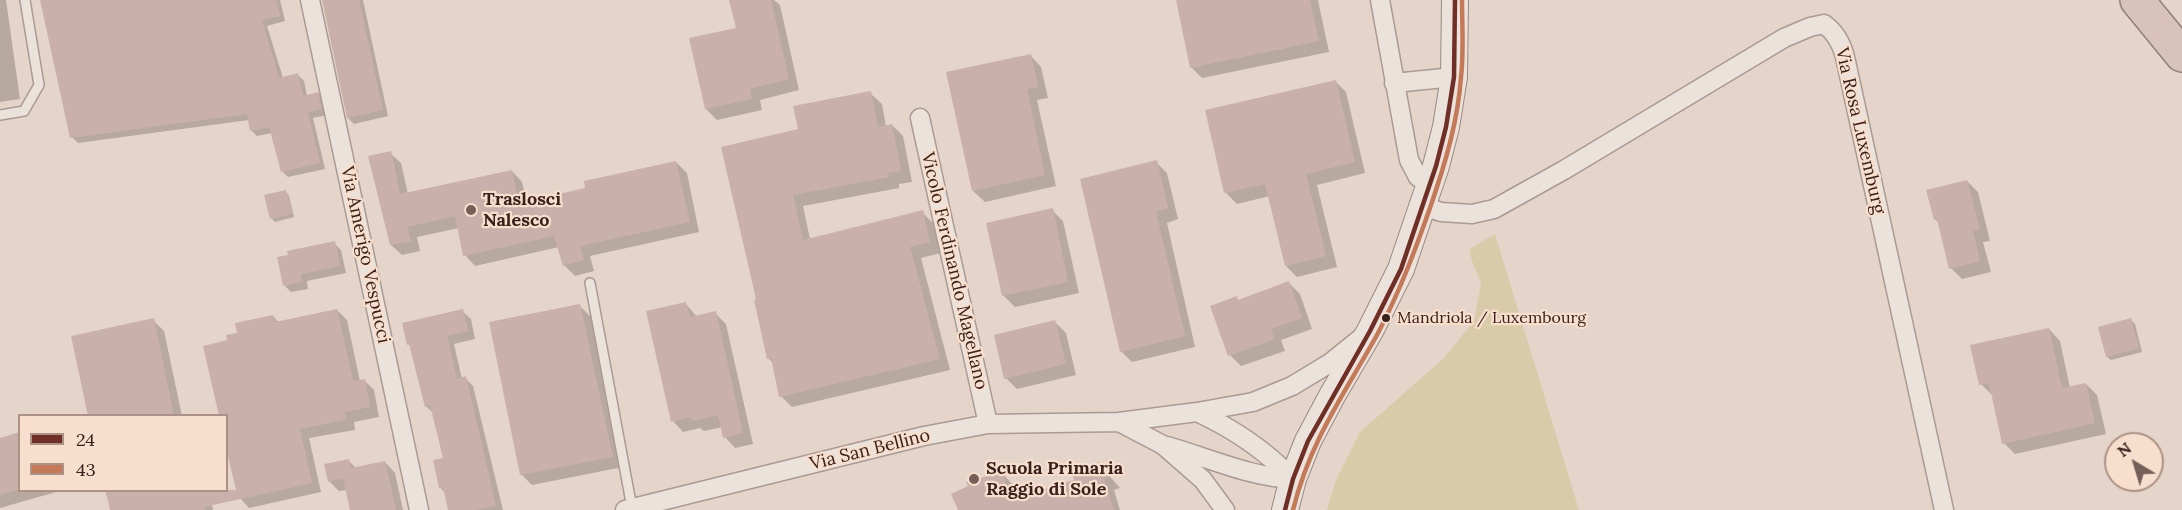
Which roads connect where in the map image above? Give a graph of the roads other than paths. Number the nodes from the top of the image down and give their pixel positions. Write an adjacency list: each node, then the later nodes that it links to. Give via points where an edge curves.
1 (25, 0): 9 (lane, via 39,85 24,111)
2 (310, 0): 20 (street, Via Amerigo Vespucci)
3 (1380, 0): 8 (street)
4 (1455, 0): 7 (street)
5 (2137, 0): 6 (highway)
6 (2182, 55)
7 (1454, 78): 8 (street); 11 (street, via 1446,127)
8 (1394, 83): 11 (street, via 1409,160)
9 (0, 115)
10 (920, 118): 16 (street, Vicolo Ferdinando Magellano)
11 (1426, 195): 13 (street, via 1401,269); 23 (street, Via Rosa Luxemburg, via 1441,212 1472,214 1494,209 1784,38 1824,24 1845,57)
12 (590, 284): 19 (lane)
13 (1370, 332): 14 (street, Via San Bellino, via 1292,386 1253,402); 18 (street, via 1308,441)
14 (1197, 412): 15 (street, Via San Bellino); 18 (street, via 1249,440)
15 (1119, 422): 16 (street, Via San Bellino); 17 (street, Via San Bellino)
16 (988, 424): 19 (street, Via San Bellino, via 924,436)
17 (1163, 445): 18 (street, Via San Bellino, via 1240,470); 21 (street, Via San Bellino, via 1203,480)
18 (1293, 479): 22 (street)
19 (629, 509)
20 (419, 510)
21 (1225, 510)
22 (1285, 510)
23 (1944, 510)

